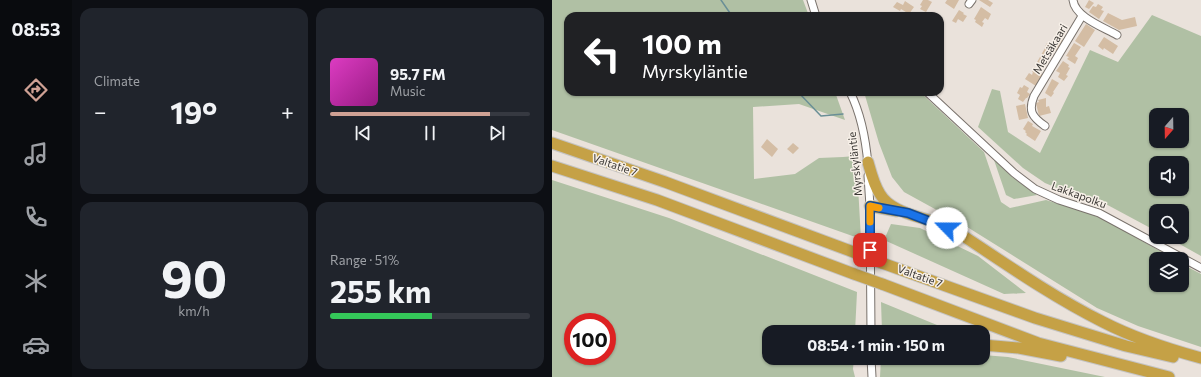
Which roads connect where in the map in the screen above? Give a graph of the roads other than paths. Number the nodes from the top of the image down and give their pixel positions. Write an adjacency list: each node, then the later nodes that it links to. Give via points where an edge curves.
1 (810, 0): 3 (street)
2 (1073, 0): 4 (street)
3 (814, 12)
4 (1082, 16): 5 (street); 8 (street, Metsäkaari, via 1031,104 1033,116)
5 (1117, 35)
6 (852, 96): 10 (street, Myrskyläntie, via 860,116)
7 (931, 96): 14 (street, Lakkapolku, via 1035,189 1099,213)
8 (1045, 126)
9 (552, 143): 18 (highway, Valtatie 7, bridge, via 1035,318 1126,346)
10 (868, 162): 12 (street, Myrskyläntie); 13 (highway, via 880,195 889,204)
11 (552, 166): 20 (highway, Valtatie 7, bridge, via 657,200 1038,343)
12 (870, 206): 13 (highway); 15 (street, Myrskyläntie)
13 (908, 213): 17 (highway, via 936,223 965,238 1064,301 1104,322 1157,345)
14 (1201, 268)
15 (871, 325)
16 (990, 346): 20 (highway, via 1019,348)
17 (1201, 358)
18 (1201, 363)
19 (871, 365): 21 (street)
20 (1139, 369): 22 (highway, Valtatie 7)
21 (872, 377)
22 (1169, 377)

